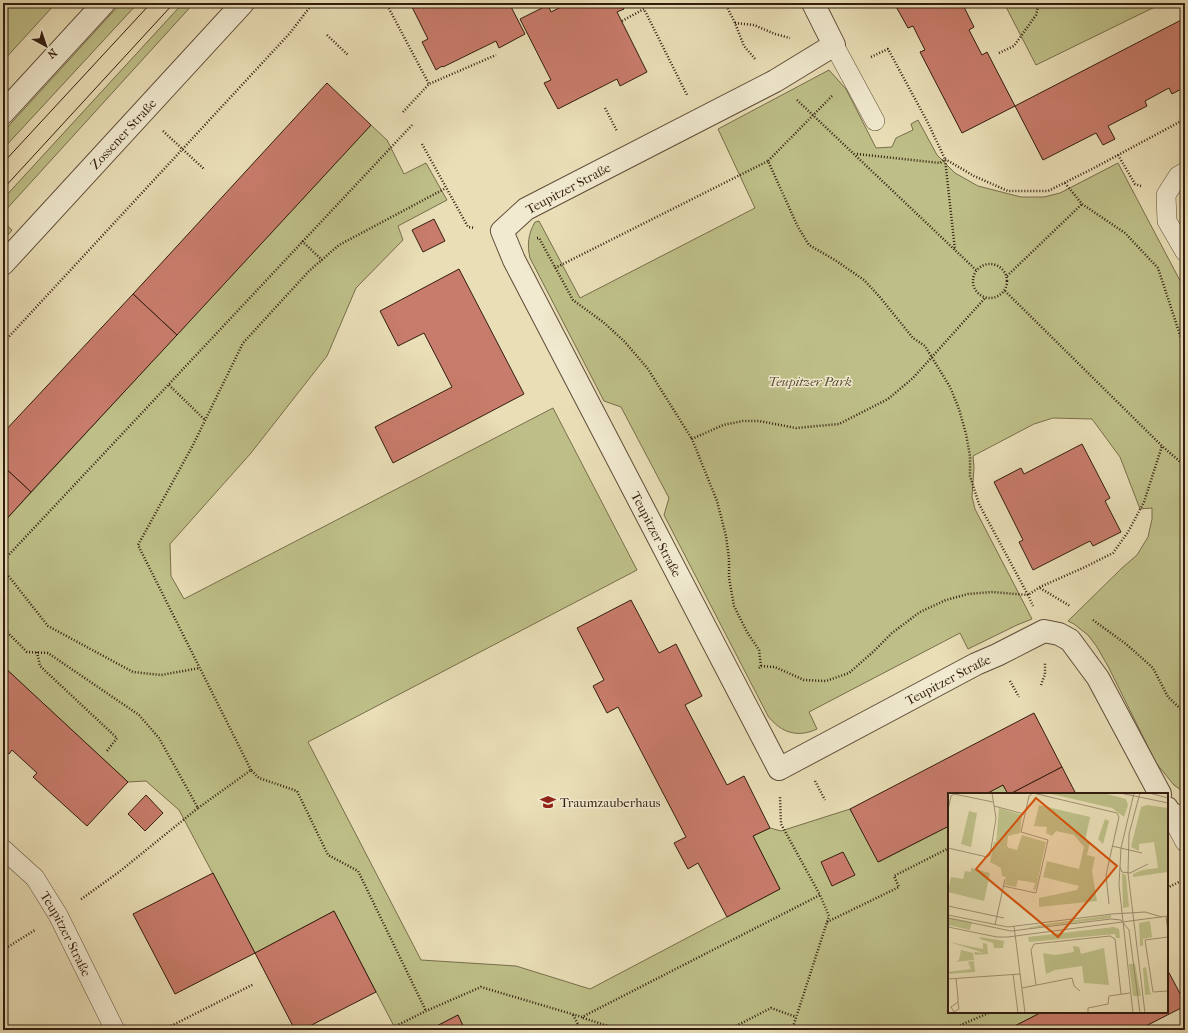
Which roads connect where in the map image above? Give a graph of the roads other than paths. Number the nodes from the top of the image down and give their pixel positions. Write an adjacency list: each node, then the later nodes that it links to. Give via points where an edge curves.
1 (104, 3): 5 (street)
2 (242, 3): 9 (street, Zossener Straße)
3 (813, 3): 4 (street)
4 (834, 45): 6 (lane); 10 (street, Teupitzer Straße, via 775,81 526,209 502,230 514,260 778,769 976,664 1044,631 1059,634 1070,640 1086,661 1098,678)
5 (3, 113)
6 (875, 121)
7 (1185, 172): 8 (lane, via 1178,176 1166,195 1167,221)
8 (1185, 252)
9 (3, 264)
10 (1159, 793)
11 (1174, 813): 12 (lane)
12 (1185, 842)
13 (3, 848): 14 (lane, Teupitzer Straße, via 39,884 58,915)
14 (115, 1030)

